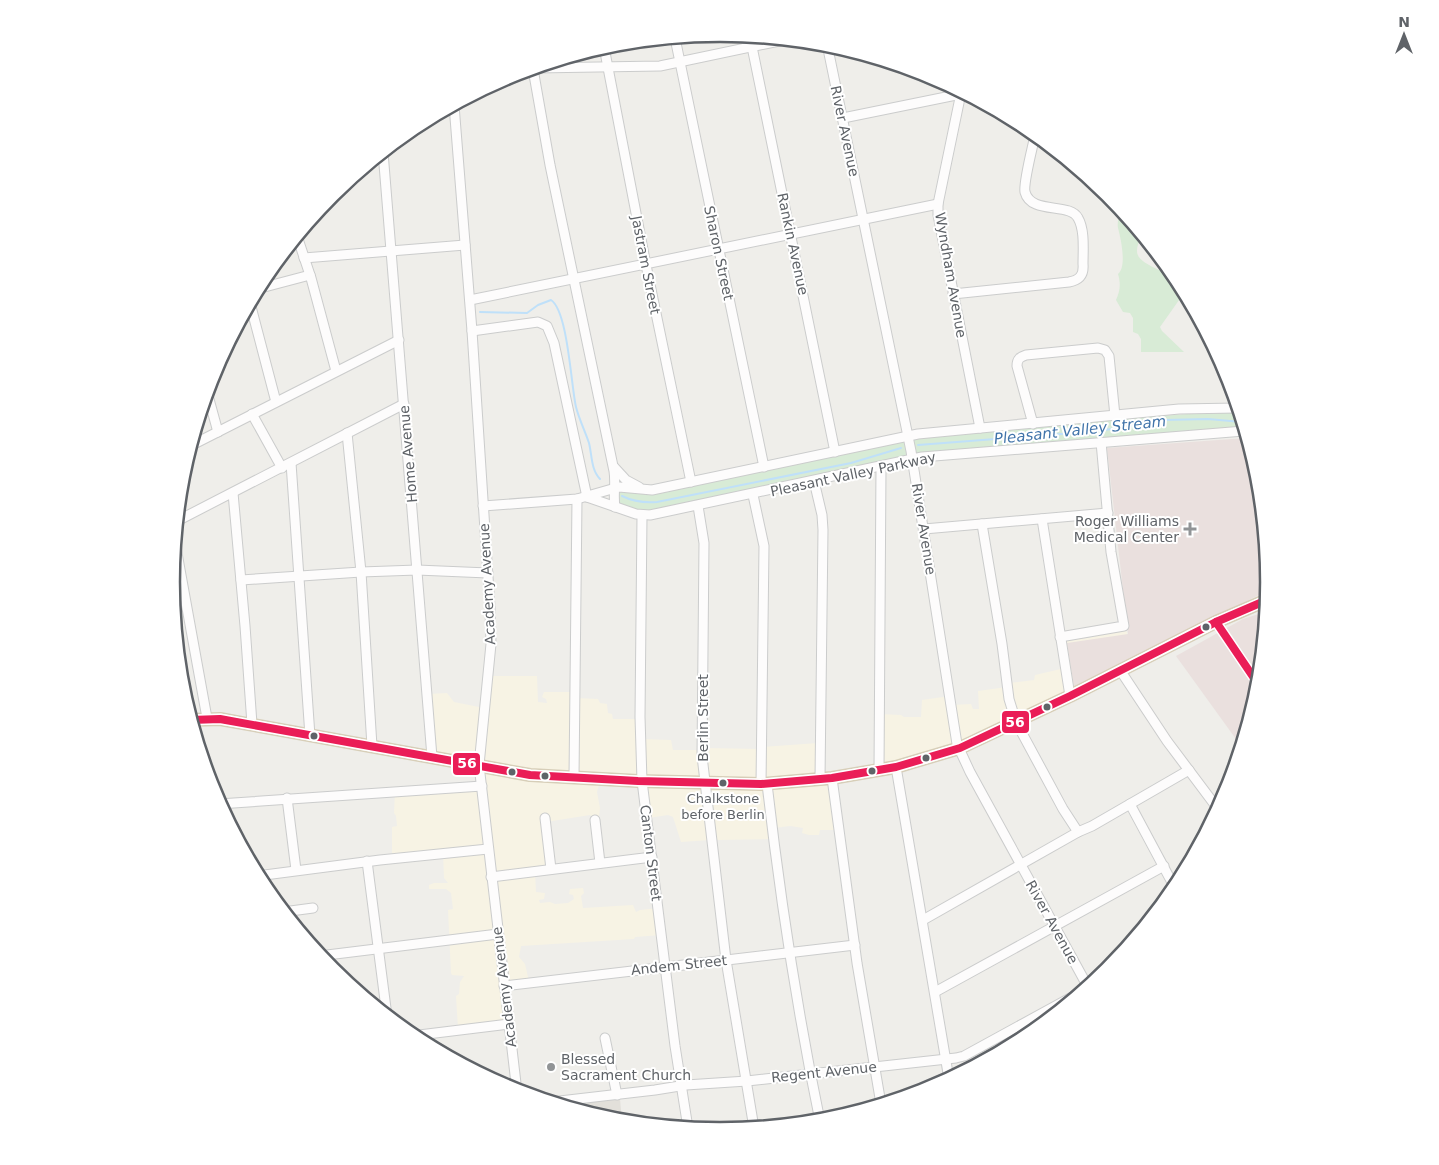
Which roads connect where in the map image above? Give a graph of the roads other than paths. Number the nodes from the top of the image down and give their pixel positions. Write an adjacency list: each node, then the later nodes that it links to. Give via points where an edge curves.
1 (751, 44): 4 (street, Rankin Avenue)
2 (676, 45): 7 (street, Sharon Street)
3 (763, 45): 4 (street)
4 (752, 47): 7 (street); 19 (street, Rankin Avenue)
5 (829, 54): 14 (street, River Avenue)
6 (606, 55): 9 (street, Jastram Street)
7 (680, 62): 9 (street); 22 (street, Sharon Street)
8 (556, 68): 9 (street)
9 (608, 68): 25 (street, Jastram Street)
10 (535, 75): 27 (street, via 550,165)
11 (951, 95): 14 (street)
12 (960, 99): 17 (street, Wyndham Avenue)
13 (455, 112): 21 (street, Academy Avenue)
14 (843, 118): 18 (street, River Avenue)
15 (1034, 144): 29 (street, via 1025,193 1030,201 1078,217 1083,260 1080,277 1069,282)
16 (384, 160): 23 (street, Home Avenue)
17 (938, 204): 18 (street); 29 (street, Wyndham Avenue, via 939,228)
18 (863, 220): 19 (street); 46 (street, River Avenue)
19 (791, 235): 22 (street); 49 (street, Rankin Avenue)
20 (299, 244): 24 (street)
21 (465, 245): 23 (street); 30 (street, Academy Avenue)
22 (719, 249): 25 (street); 53 (street, Sharon Street)
23 (392, 252): 24 (street); 33 (street, Home Avenue)
24 (304, 258): 26 (street)
25 (646, 265): 27 (street); 57 (street, Jastram Street)
26 (310, 275): 28 (street); 34 (street)
27 (575, 279): 30 (street); 52 (street)
28 (268, 286)
29 (953, 294): 42 (street, Wyndham Avenue)
30 (470, 300): 32 (street, Academy Avenue)
31 (252, 312): 35 (street)
32 (472, 331): 62 (street, via 538,322 547,326 554,343); 63 (street, Academy Avenue)
33 (399, 340): 34 (street); 37 (street, Home Avenue)
34 (336, 371): 35 (street)
35 (276, 402): 39 (street)
36 (210, 404): 44 (street)
37 (404, 404): 45 (street); 72 (street, Home Avenue)
38 (1231, 408): 40 (street, Pleasant Valley Parkway, via 1179,409)
39 (252, 414): 44 (street); 55 (street)
40 (1114, 416): 41 (street, Pleasant Valley Parkway); 41 (street, via 1109,356 1105,350 1035,354 1020,357 1017,361)
41 (1033, 424): 42 (street, Pleasant Valley Parkway)
42 (980, 428): 46 (street, Pleasant Valley Parkway)
43 (1238, 431): 48 (street, Pleasant Valley Parkway)
44 (218, 432): 47 (street)
45 (347, 433): 51 (street); 74 (street)
46 (907, 436): 49 (street, Pleasant Valley Parkway); 50 (street, River Avenue)
47 (198, 442)
48 (1101, 442): 50 (street, Pleasant Valley Parkway); 66 (street)
49 (835, 452): 53 (street, Pleasant Valley Parkway)
50 (912, 459): 54 (street, Pleasant Valley Parkway); 71 (street, River Avenue)
51 (291, 463): 55 (street); 76 (street)
52 (613, 465): 58 (street); 59 (street, via 626,480)
53 (764, 467): 57 (street, Pleasant Valley Parkway)
54 (881, 467): 56 (street, Pleasant Valley Parkway); 92 (street)
55 (282, 468): 60 (street)
56 (814, 481): 61 (street, Pleasant Valley Parkway); 95 (street, via 823,530)
57 (692, 482): 59 (street, Pleasant Valley Parkway)
58 (615, 487): 59 (street, Pleasant Valley Parkway); 62 (street, Pleasant Valley Parkway); 65 (street)
59 (646, 490)
60 (233, 493): 68 (street); 77 (street)
61 (752, 495): 64 (street, Pleasant Valley Parkway); 98 (street, via 764,546)
62 (582, 498): 63 (street); 65 (street, Pleasant Valley Parkway); 94 (street)
63 (483, 506): 75 (street, Academy Avenue)
64 (698, 506): 67 (street, Pleasant Valley Parkway); 97 (street, Berlin Street, via 704,543)
65 (615, 507): 67 (street, Pleasant Valley Parkway)
66 (1108, 513): 69 (street); 79 (street, via 1124,626)
67 (642, 516): 96 (street, Canton Street)
68 (184, 517)
69 (1042, 519): 70 (street); 79 (street)
70 (982, 524): 71 (street); 84 (street, via 1009,699)
71 (924, 529): 88 (street, River Avenue)
72 (417, 570): 74 (street); 75 (street); 89 (street, Home Avenue)
73 (180, 571): 82 (street)
74 (360, 572): 76 (street); 87 (street)
75 (488, 573): 90 (street, Academy Avenue, via 491,644)
76 (299, 576): 77 (street); 86 (street)
77 (241, 580): 85 (street)
78 (1259, 603): 80 (main road)
79 (1060, 637): 81 (street)
80 (1120, 670): 81 (main road); 93 (street)
81 (1070, 696): 84 (main road)
82 (207, 718): 83 (main road); 85 (main road)
83 (197, 719)
84 (1016, 722): 88 (main road); 106 (street)
85 (252, 724): 86 (main road)
86 (310, 736): 87 (main road)
87 (372, 746): 89 (main road)
88 (960, 748): 91 (main road); 111 (street, River Avenue)
89 (432, 757): 90 (main road)
90 (479, 765): 94 (main road, via 530,775); 99 (street, Academy Avenue)
91 (896, 767): 92 (main road); 120 (street)
92 (879, 770): 95 (main road)
93 (1189, 770): 101 (street); 103 (street)
94 (574, 777): 96 (main road)
95 (826, 778): 98 (main road); 123 (street)
96 (642, 780): 97 (main road); 108 (street, Canton Street)
97 (704, 782): 98 (main road); 127 (street, Berlin Street)
98 (764, 784): 125 (street)
99 (482, 786): 100 (street); 107 (street, Academy Avenue)
100 (287, 798): 102 (street); 114 (street)
101 (1212, 802)
102 (227, 803)
103 (1130, 804): 106 (street); 112 (street)
104 (545, 818): 113 (street)
105 (595, 820): 110 (street)
106 (1078, 832): 111 (street)
107 (488, 849): 109 (street); 116 (street, Academy Avenue)
108 (652, 857): 110 (street); 128 (street, Canton Street)
109 (367, 861): 114 (street); 124 (street)
110 (600, 863): 113 (street)
111 (1020, 864): 120 (street); 121 (street, River Avenue)
112 (1164, 866): 117 (street); 121 (street)
113 (551, 869): 116 (street)
114 (296, 870): 115 (street)
115 (266, 875)
116 (491, 877): 122 (street, Academy Avenue)
117 (1171, 879)
118 (313, 908): 119 (street)
119 (291, 911)
120 (923, 920): 131 (street)
121 (1054, 926): 129 (street, River Avenue); 131 (street)
122 (498, 934): 124 (street); 130 (street, Academy Avenue)
123 (855, 945): 125 (street, Andem Street); 140 (street)
124 (378, 949): 126 (street); 132 (street)
125 (789, 953): 127 (street, Andem Street); 142 (street)
126 (329, 955)
127 (726, 960): 128 (street, Andem Street); 143 (street, Berlin Street)
128 (666, 967): 130 (street, Andem Street); 145 (street, Canton Street)
129 (1084, 980)
130 (504, 986): 134 (street, Academy Avenue)
131 (935, 992): 139 (street)
132 (386, 1007)
133 (1051, 1008): 135 (street, Regent Avenue)
134 (508, 1024): 137 (street); 144 (street, Academy Avenue)
135 (1021, 1025): 136 (street); 139 (street, Regent Avenue, via 964,1056)
136 (1023, 1029)
137 (424, 1034)
138 (605, 1038): 146 (street)
139 (946, 1059): 140 (street, Regent Avenue); 141 (street)
140 (875, 1066): 142 (street, Regent Avenue); 147 (street)
141 (948, 1071)
142 (810, 1074): 143 (street, Regent Avenue); 149 (street)
143 (747, 1081): 145 (street, Regent Avenue); 151 (street, Berlin Street)
144 (516, 1082)
145 (682, 1086): 146 (street, Regent Avenue); 150 (street, Canton Street)
146 (617, 1095): 148 (street, Regent Avenue)
147 (880, 1098)
148 (567, 1100)
149 (818, 1113)
150 (687, 1121)
151 (753, 1121)

